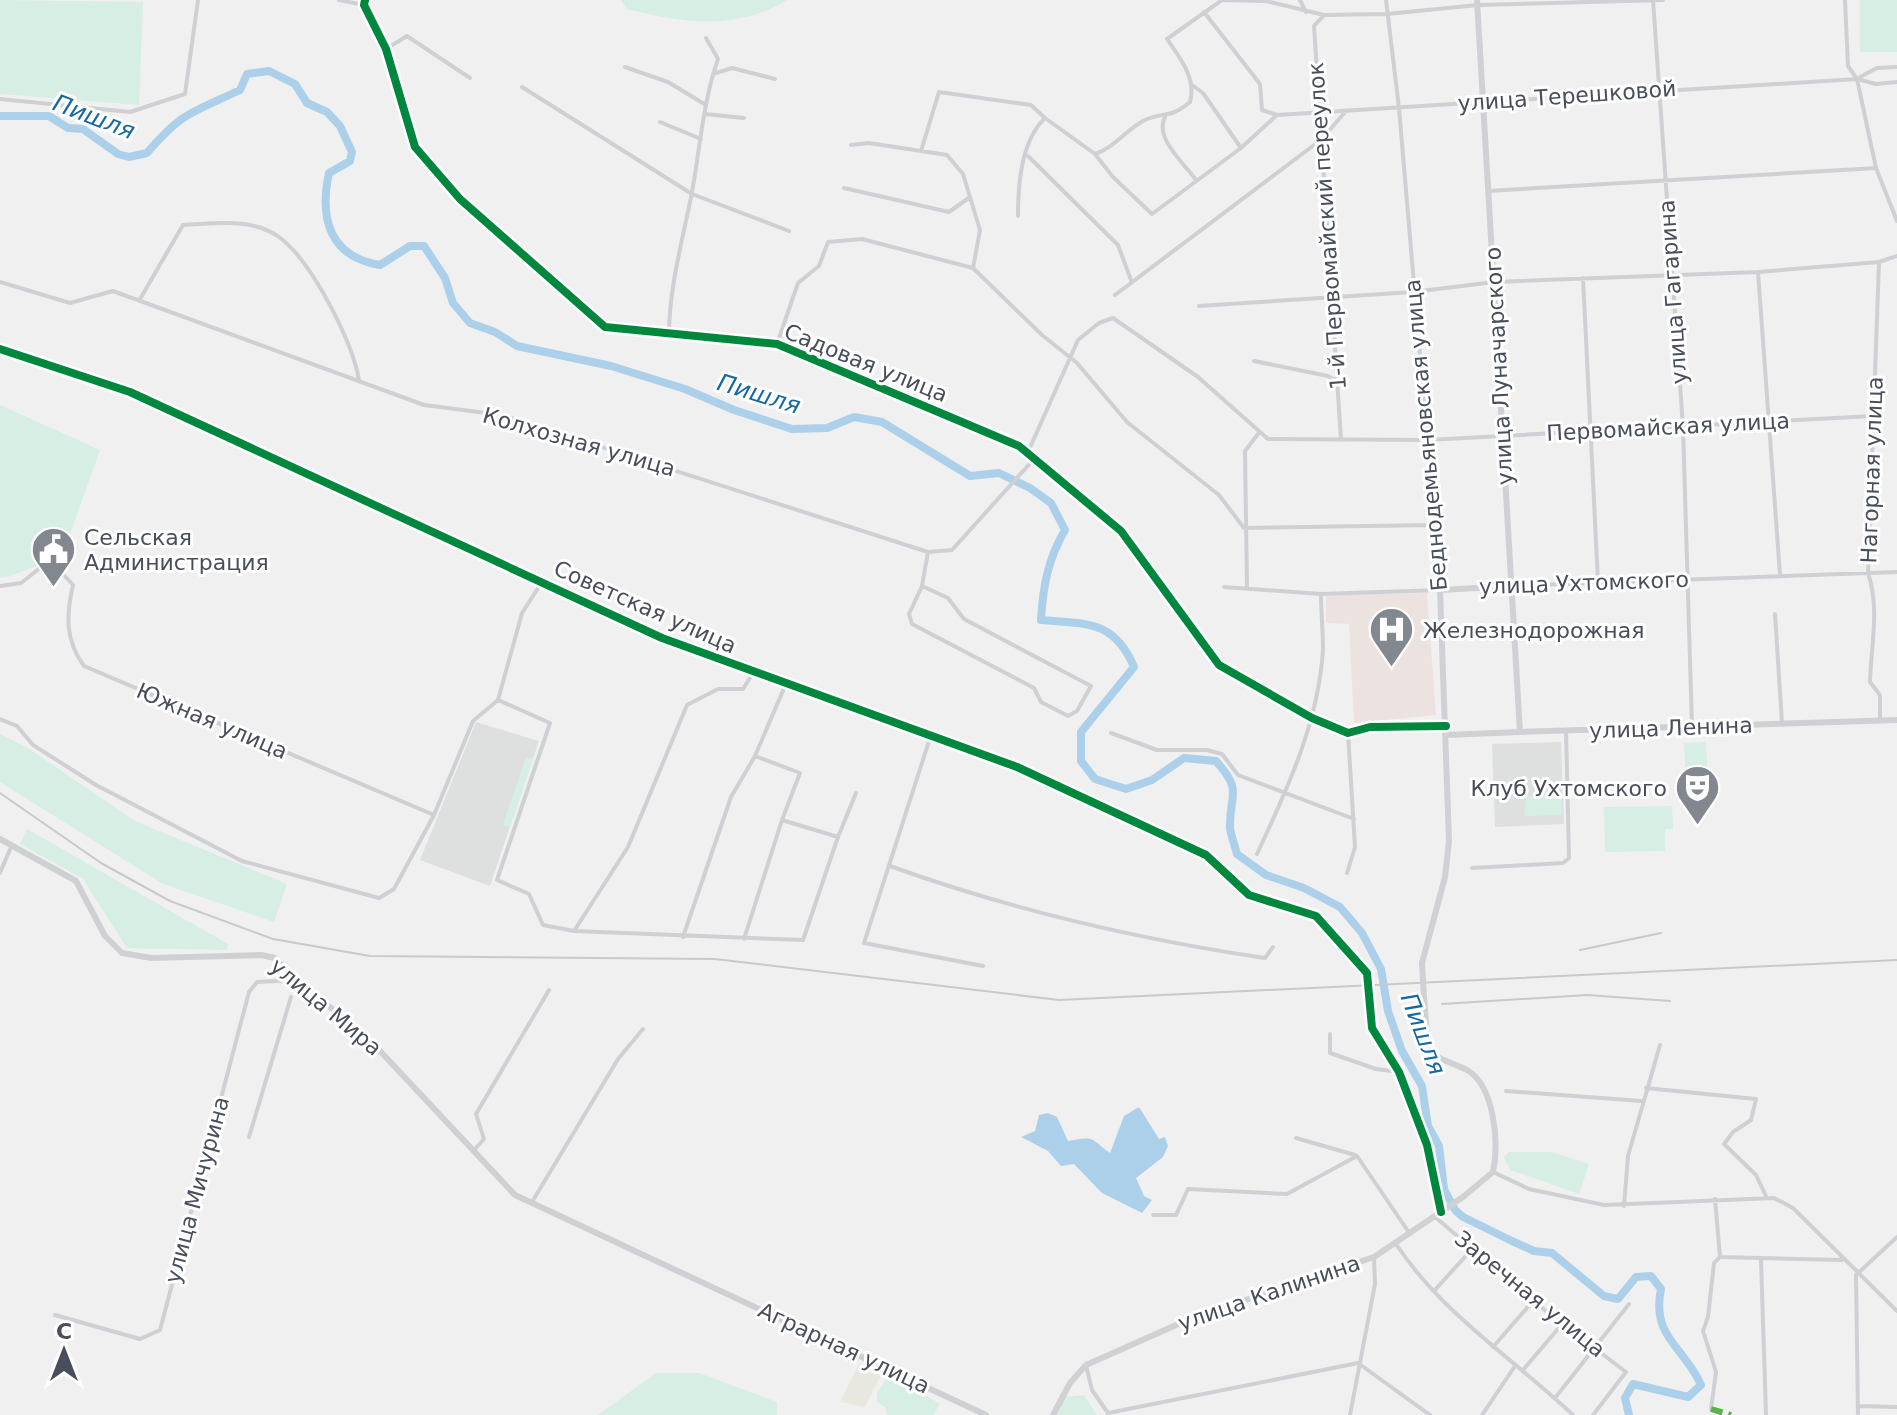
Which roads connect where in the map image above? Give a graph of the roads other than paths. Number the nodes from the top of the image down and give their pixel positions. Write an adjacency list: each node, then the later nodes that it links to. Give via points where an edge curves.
1 (198, 0): 26 (street, via 185,94 130,112)
2 (339, 0): 8 (street)
3 (1300, 0): 11 (street)
4 (1386, 0): 12 (street, Беднодемьяновская улица)
5 (1653, 0): 6 (street); 9 (street); 25 (street, улица Гагарина)
6 (1663, 0)
7 (1845, 0): 21 (street, via 1848,66)
8 (365, 3): 15 (street, Садовая улица)
9 (1478, 3): 12 (street); 27 (main road, улица Луначарского)
10 (1204, 12): 11 (street, via 1222,0 1266,1); 23 (street, via 1167,39); 33 (street, via 1260,84 1262,110)
11 (1306, 12): 13 (street)
12 (1387, 14): 13 (street); 29 (street, Беднодемьяновская улица)
13 (1324, 15): 31 (street, 1-й Первомайский переулок, via 1314,26)
14 (706, 38): 18 (street, via 718,59)
15 (386, 49): 19 (street, via 407,36); 69 (street, Садовая улица, via 415,147 460,199 605,327)
16 (625, 67): 28 (street, via 668,82)
17 (1897, 67): 21 (street, улица Терешковой, via 1877,68)
18 (713, 74): 20 (street, via 732,68); 28 (street)
19 (470, 78)
20 (775, 79)
21 (1857, 79): 22 (street, улица Терешковой); 25 (street, улица Терешковой); 45 (street)
22 (1897, 82)
23 (1191, 85): 34 (street, via 1190,102); 41 (street, via 1203,93)
24 (522, 87): 50 (street)
25 (1657, 89): 27 (street, улица Терешковой); 47 (street, улица Гагарина)
26 (0, 99)
27 (1483, 101): 29 (street, улица Терешковой); 49 (main road, улица Луначарского)
28 (706, 105): 32 (street)
29 (1399, 108): 30 (street, улица Терешковой); 64 (street, Беднодемьяновская улица)
30 (1348, 110): 31 (street, улица Терешковой); 39 (street)
31 (1320, 111): 33 (street, улица Терешковой); 39 (street, 1-й Первомайский переулок)
32 (705, 114): 35 (street); 38 (street)
33 (1277, 115): 41 (street)
34 (1165, 117): 43 (street, via 1144,120 1108,150); 46 (street, via 1164,138)
35 (744, 118)
36 (1045, 118): 42 (street, via 1031,105 939,92); 43 (street); 44 (street, via 1031,132)
37 (660, 122): 38 (street)
38 (701, 139): 50 (street)
39 (1322, 139): 61 (street, via 1172,255); 67 (street, 1-й Первомайский переулок)
40 (851, 145): 42 (street)
41 (1241, 148): 46 (street)
42 (921, 151): 51 (street, via 947,155 963,174)
43 (1095, 154): 46 (street, via 1152,214)
44 (1028, 156): 52 (street, via 1018,181); 61 (street, via 1118,245)
45 (1876, 168): 47 (street); 53 (street)
46 (1196, 180)
47 (1665, 180): 49 (street); 59 (street, улица Гагарина)
48 (844, 188): 51 (street, via 949,212)
49 (1488, 191): 63 (main road, улица Луначарского)
50 (692, 194): 54 (street); 69 (street, via 670,289)
51 (970, 197): 57 (street, via 980,230)
52 (1018, 216)
53 (1897, 221)
54 (789, 231)
55 (1897, 256): 56 (street)
56 (1879, 262): 58 (street); 76 (street, Нагорная улица)
57 (973, 268): 70 (street, via 862,239 828,242 819,266 798,283); 72 (street)
58 (1758, 272): 59 (street); 77 (street)
59 (1672, 276): 60 (street); 78 (street, улица Гагарина)
60 (1583, 278): 63 (street); 79 (street)
61 (1131, 280): 65 (street)
62 (0, 282): 66 (street, Колхозная улица, via 70,303 113,291)
63 (1494, 282): 64 (street); 81 (main road, улица Луначарского)
64 (1413, 292): 67 (street); 82 (street, Беднодемьяновская улица)
65 (1115, 295)
66 (140, 299): 74 (street, Колхозная улица); 74 (street, via 183,225 239,222 278,236 307,268 354,355)
67 (1332, 299): 68 (street); 75 (street, 1-й Первомайский переулок)
68 (1199, 306)
69 (669, 331): 70 (street, Садовая улица)
70 (777, 344): 84 (street, Садовая улица)
71 (0, 349): 93 (street, Советская улица, via 130,392)
72 (1071, 357): 80 (street, via 1078,340 1099,323 1121,321 1198,377); 84 (street); 87 (street, via 1127,422 1219,495)
73 (1254, 361): 75 (street)
74 (359, 380): 88 (street, Колхозная улица, via 424,405 502,415)
75 (1338, 382): 83 (street, 1-й Первомайский переулок)
76 (1873, 416): 77 (street, Первомайская улица); 90 (street, Нагорная улица)
77 (1768, 423): 78 (street, Первомайская улица); 91 (street)
78 (1683, 427): 79 (street, Первомайская улица); 92 (street, улица Гагарина)
79 (1590, 432): 81 (street, Первомайская улица); 94 (street)
80 (1259, 433): 83 (street, Первомайская улица, via 1268,439); 87 (street, via 1245,451)
81 (1502, 435): 82 (street, Первомайская улица); 97 (main road, улица Луначарского)
82 (1427, 440): 83 (street, Первомайская улица); 86 (street, Беднодемьяновская улица)
83 (1341, 441)
84 (1027, 453): 85 (street, Садовая улица)
85 (1034, 458): 88 (street, via 952,550); 106 (street, Садовая улица, via 1121,531 1219,665)
86 (1433, 525): 87 (street); 100 (street, Беднодемьяновская улица)
87 (1247, 528): 99 (street)
88 (928, 552): 96 (street)
89 (1897, 572): 90 (street, улица Ухтомского)
90 (1868, 573): 91 (street, улица Ухтомского); 109 (street, Нагорная улица, via 1876,608 1870,682 1880,695)
91 (1780, 575): 92 (street, улица Ухтомского)
92 (1690, 579): 94 (street, улица Ухтомского); 112 (street, улица Гагарина)
93 (542, 582): 103 (street, Советская улица); 105 (street, via 522,613)
94 (1598, 582): 97 (street, улица Ухтомского)
95 (0, 586): 122 (street, Южная улица, via 21,583 40,568 63,574 73,585 67,611 70,647 84,666)
96 (922, 586): 96 (street, via 948,598 964,619 1091,686 1077,711 1068,716 1041,702 1034,688 912,624 909,614)
97 (1513, 586): 100 (main road, улица Ухтомского); 114 (main road, улица Луначарского)
98 (1224, 587): 99 (street, улица Ухтомского)
99 (1247, 587): 101 (street, улица Ухтомского)
100 (1440, 590): 101 (street, улица Ухтомского); 111 (main road, Беднодемьяновская улица)
101 (1321, 594): 106 (street, via 1323,651)
102 (1775, 614): 110 (street)
103 (753, 673): 104 (street, Советская улица); 133 (street, via 743,689 718,689 687,705 628,847)
104 (785, 686): 118 (street, Советская улица); 119 (street)
105 (498, 700): 122 (street, via 473,721); 133 (street, via 550,723 497,880 529,894 543,925)
106 (1312, 718): 116 (street); 120 (street)
107 (0, 719): 122 (street, via 96,785 242,861 379,898 394,889)
108 (1897, 720): 109 (street, улица Ленина)
109 (1880, 721): 110 (street, улица Ленина)
110 (1782, 724): 112 (street, улица Ленина)
111 (1446, 726): 116 (street, via 1370,727); 117 (main road, Беднодемьяновская улица)
112 (1692, 727): 113 (street, улица Ленина)
113 (1566, 731): 114 (street, улица Ленина); 130 (street, via 1569,858 1563,863)
114 (1520, 732): 117 (main road, улица Ленина)
115 (1111, 733): 120 (street, via 1157,750 1222,754 1238,775)
116 (1348, 733): 123 (street)
117 (1446, 735): 152 (main road, Беднодемьяновская улица, bridge, via 1448,856 1422,963 1428,1049 1475,1075 1486,1091 1495,1144)
118 (930, 738): 129 (street); 144 (street, Советская улица, via 1017,767 1206,855 1249,895 1316,916 1367,973 1372,1028)
119 (755, 756): 124 (street, via 800,773); 134 (street, via 731,797)
120 (1287, 792): 123 (street); 128 (street)
121 (856, 793): 125 (street)
122 (434, 815)
123 (1354, 819): 132 (street, via 1355,847)
124 (782, 820): 125 (street); 135 (street)
125 (838, 837): 135 (street, via 803,940)
126 (0, 839): 127 (street, улица Мира)
127 (12, 844): 131 (street); 138 (street, улица Мира, via 76,881 105,936 122,953 151,958 261,955 275,958)
128 (1257, 854)
129 (890, 866): 136 (street, via 970,895 1074,923 1265,958); 137 (street, via 864,943)
130 (1472, 868)
131 (0, 873)
132 (1347, 873)
133 (574, 931): 134 (street)
134 (683, 937): 135 (street)
135 (744, 939)
136 (1273, 947)
137 (983, 966)
138 (296, 980): 150 (street, улица Мира, via 365,1035); 173 (street, улица Мичурина, via 257,982 249,992 160,1330 140,1339)
139 (549, 990): 150 (street, via 476,1114 484,1139)
140 (291, 997): 148 (street)
141 (643, 1029): 155 (street, via 618,1059)
142 (1330, 1034): 144 (street, via 1330,1053)
143 (1660, 1045): 145 (street)
144 (1399, 1072): 157 (street)
145 (1646, 1088): 147 (street); 153 (street, via 1756,1099 1751,1120 1724,1144 1756,1175)
146 (1506, 1091): 147 (street)
147 (1641, 1101): 156 (street, via 1628,1156)
148 (249, 1137)
149 (1296, 1138): 151 (street)
150 (474, 1150): 155 (street, улица Мира, via 515,1195)
151 (1357, 1156): 158 (street, via 1287,1194 1188,1189 1176,1215); 160 (street)
152 (1493, 1172): 156 (street, via 1543,1193); 157 (main road, улица Калинина)
153 (1766, 1196): 154 (street); 167 (street, via 1793,1208)
154 (1715, 1199): 156 (street); 165 (street)
155 (532, 1202): 185 (street, Аграрная улица)
156 (1624, 1206)
157 (1444, 1210): 159 (main road, улица Калинина)
158 (1153, 1215)
159 (1434, 1216): 160 (main road, улица Калинина); 163 (street, Заречная улица)
160 (1410, 1234): 162 (main road, улица Калинина)
161 (1897, 1237): 168 (street)
162 (1396, 1244): 164 (main road, улица Калинина); 169 (street)
163 (1473, 1248): 169 (street); 170 (street, Заречная улица)
164 (1374, 1257): 177 (street, via 1375,1284); 178 (main road, улица Калинина, via 1192,1318)
165 (1720, 1257): 166 (street); 184 (street, via 1714,1263 1703,1331 1716,1372)
166 (1761, 1260): 167 (street); 192 (street)
167 (1842, 1260): 168 (street)
168 (1856, 1275): 172 (street); 182 (street)
169 (1434, 1292): 176 (street)
170 (1533, 1301): 174 (street, Заречная улица); 176 (street)
171 (1629, 1304): 175 (street)
172 (1897, 1311)
173 (55, 1315)
174 (1563, 1323): 175 (street, Заречная улица); 180 (street)
175 (1595, 1347): 181 (street); 191 (street, Заречная улица, via 1626,1372)
176 (1493, 1348): 179 (street)
177 (1358, 1363): 178 (street, via 1114,1413 1108,1413 1092,1390); 187 (street); 188 (street)
178 (1086, 1365): 186 (main road, улица Калинина)
179 (1515, 1366): 180 (street); 189 (street)
180 (1523, 1371): 181 (street)
181 (1555, 1398): 190 (street)
182 (1858, 1406): 183 (street); 193 (street)
183 (1897, 1407)
184 (1711, 1409)
185 (986, 1415)
186 (1053, 1415)
187 (1350, 1415)
188 (1430, 1415)
189 (1482, 1415)
190 (1573, 1415)
191 (1593, 1415)
192 (1766, 1415)
193 (1858, 1415)

